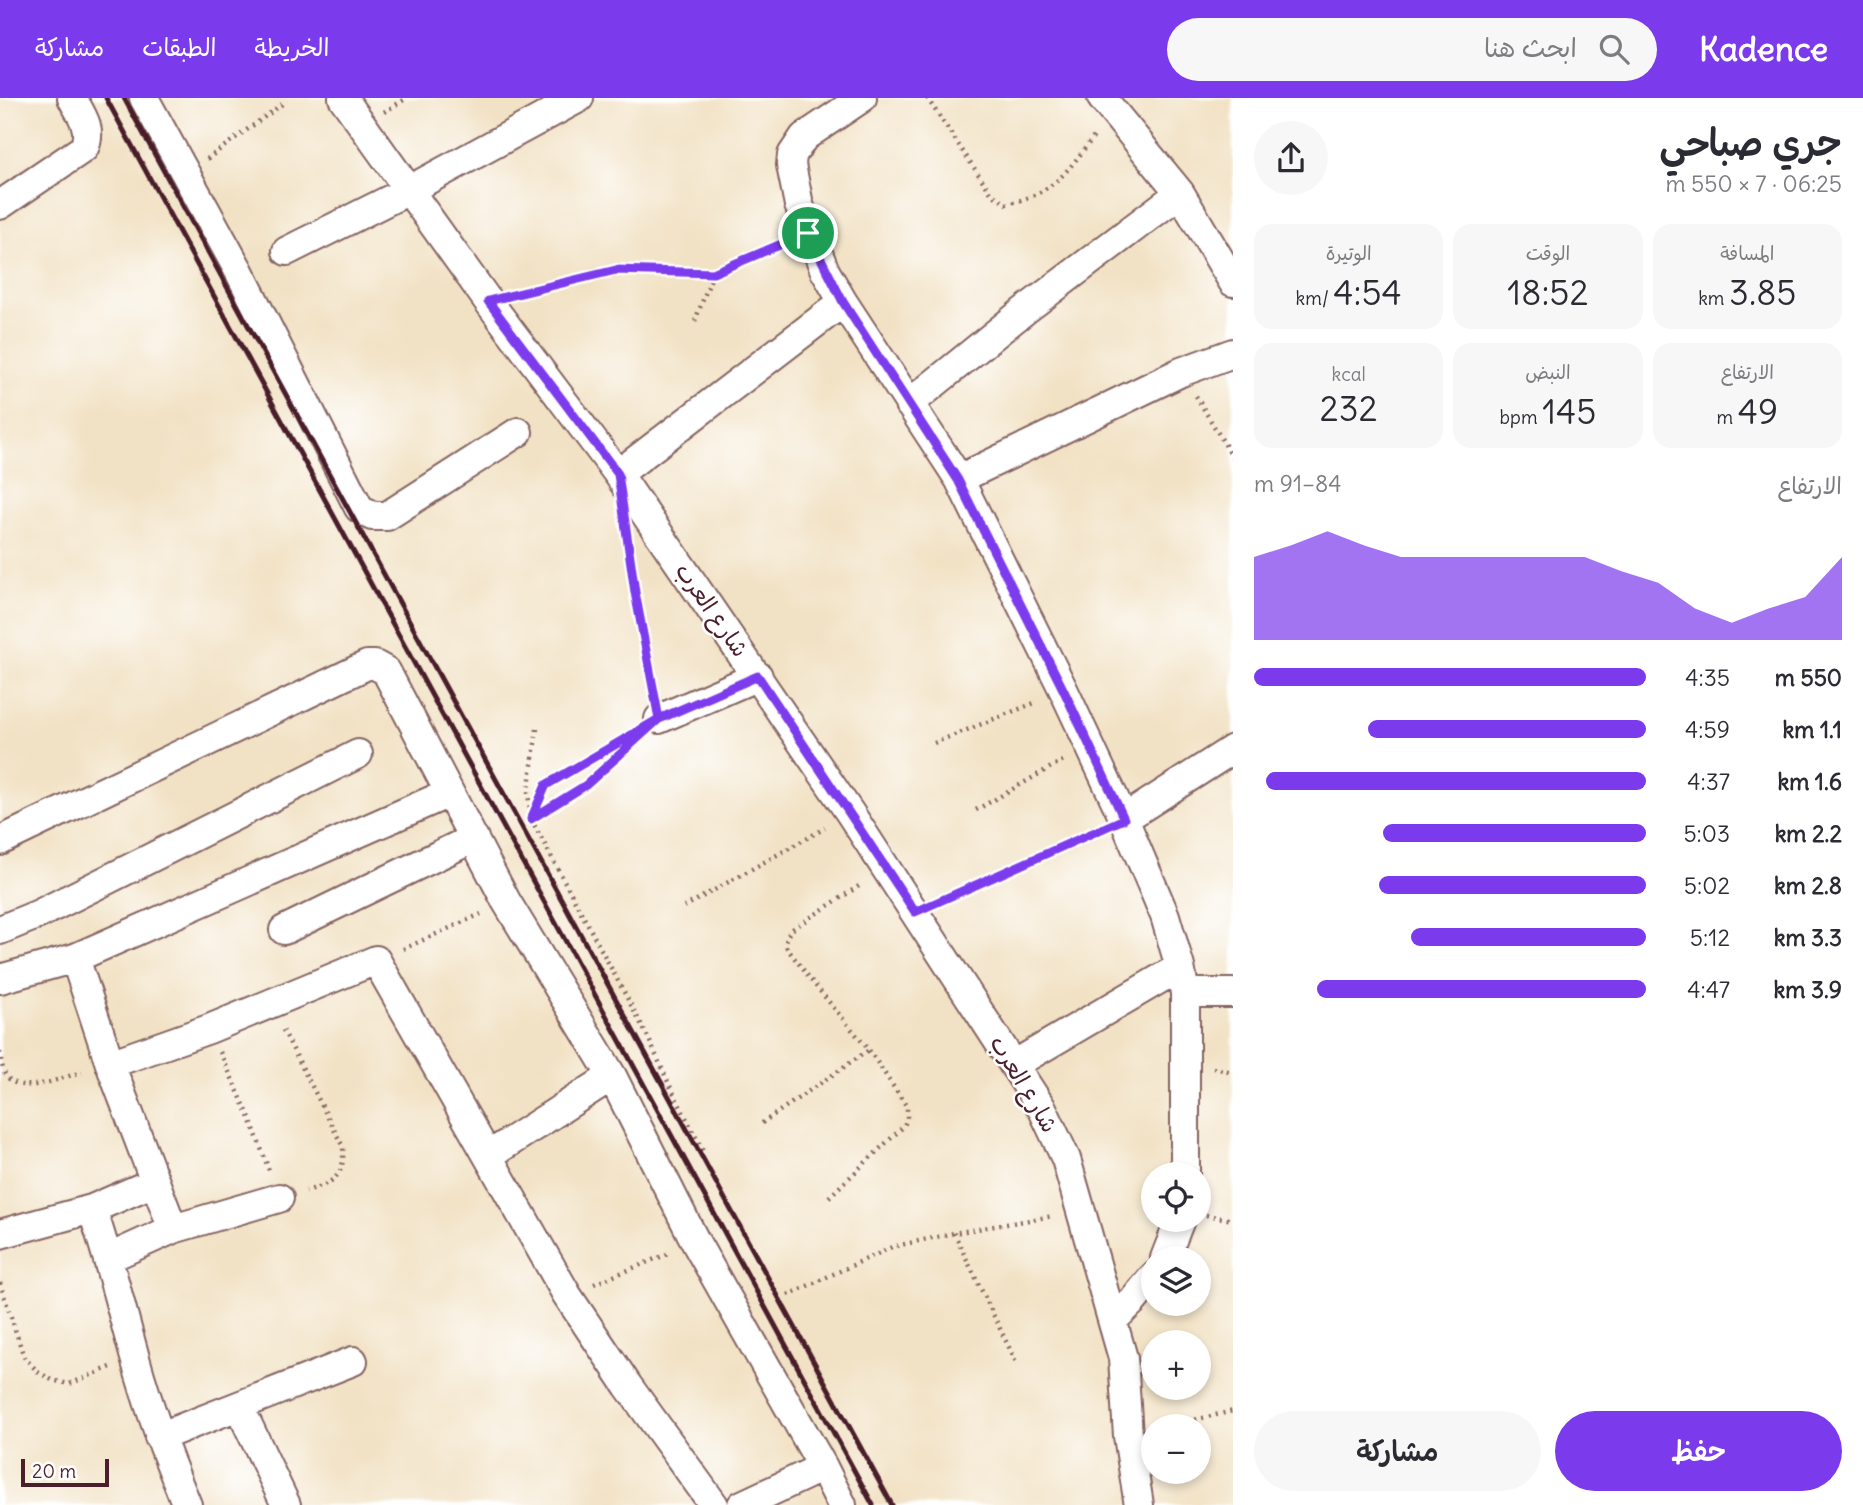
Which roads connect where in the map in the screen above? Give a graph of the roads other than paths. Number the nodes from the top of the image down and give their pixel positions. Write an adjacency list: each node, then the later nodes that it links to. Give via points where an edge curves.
1 (72, 98): 9 (street, via 88,131 84,148)
2 (145, 98): 15 (street, via 365,513 387,516)
3 (344, 98): 7 (street, شارع العرب)
4 (579, 98): 7 (street)
5 (862, 98): 12 (street, via 804,137 791,165 808,233)
6 (1114, 102): 8 (street)
7 (409, 190): 10 (street); 16 (street, شارع العرب)
8 (1180, 193): 11 (street); 14 (street)
9 (0, 205)
10 (288, 251)
11 (1233, 282)
12 (843, 302): 14 (street); 16 (street)
13 (1233, 353): 17 (street, via 1181,372)
14 (909, 404): 17 (street)
15 (518, 432)
16 (618, 474): 18 (street, شارع العرب)
17 (958, 480): 23 (street)
18 (758, 676): 19 (street); 33 (street, شارع العرب)
19 (659, 719)
20 (1233, 749): 23 (street)
21 (358, 754): 26 (street)
22 (449, 793): 24 (street); 25 (street, via 386,671 367,665); 28 (street)
23 (1124, 819): 30 (street, via 1165,916)
24 (474, 838): 27 (street); 34 (street, via 506,901)
25 (0, 841)
26 (0, 930)
27 (284, 930)
28 (75, 958): 29 (street); 32 (street)
29 (0, 979)
30 (1182, 980): 31 (street); 33 (street); 36 (street)
31 (1233, 993)
32 (110, 1064): 35 (street, via 376,960); 37 (street)
33 (1015, 1064): 44 (street, شارع العرب, via 1060,1147)
34 (611, 1076): 35 (street); 48 (street, via 696,1243)
35 (488, 1156): 51 (street, via 567,1295)
36 (1185, 1162)
37 (154, 1182): 39 (street); 40 (street)
38 (279, 1198): 40 (street)
39 (92, 1209): 41 (street); 42 (street)
40 (173, 1229): 42 (street)
41 (0, 1234)
42 (109, 1258): 47 (street)
43 (1141, 1291): 44 (street)
44 (1114, 1319): 54 (street, شارع العرب, via 1123,1358)
45 (353, 1361): 46 (street)
46 (239, 1406): 47 (street); 50 (street)
47 (159, 1437): 49 (street)
48 (823, 1467): 52 (street); 53 (street)
49 (187, 1505)
50 (286, 1505)
51 (714, 1505)
52 (742, 1505)
53 (842, 1505)
54 (1139, 1505)

